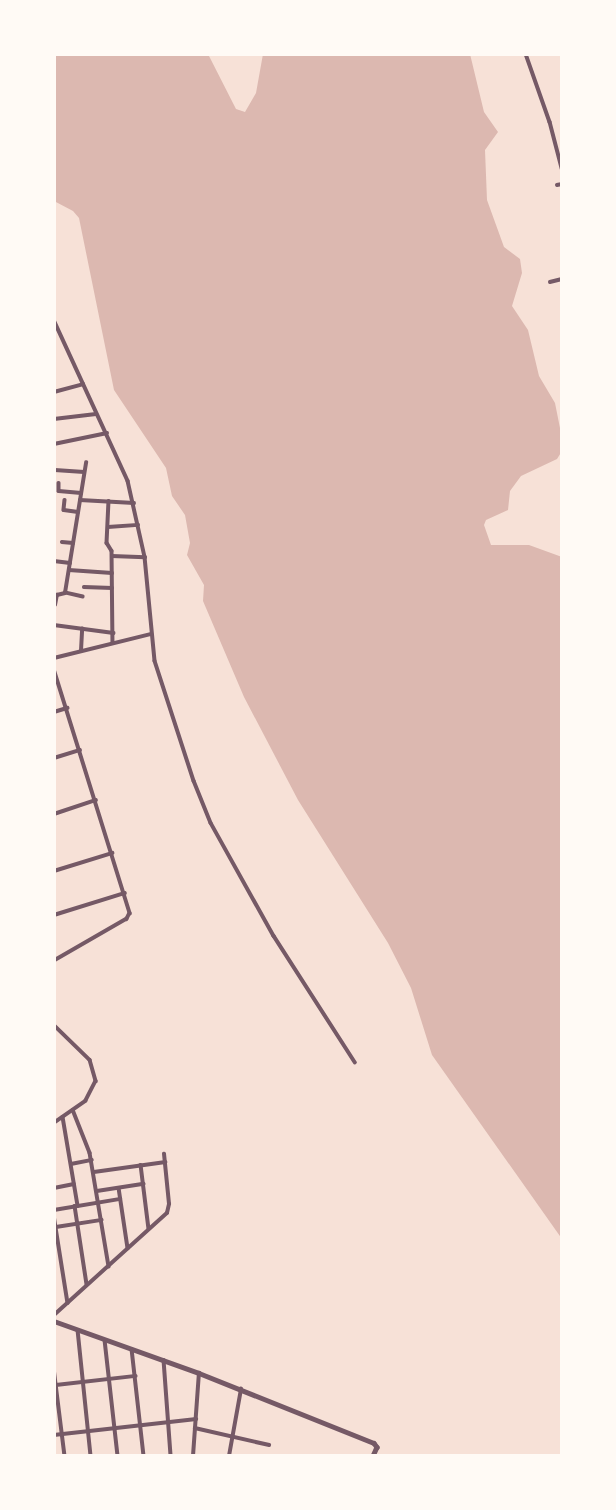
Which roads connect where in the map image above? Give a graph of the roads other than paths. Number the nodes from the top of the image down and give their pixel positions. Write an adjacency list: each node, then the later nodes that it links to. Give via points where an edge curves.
1 (526, 54): 2 (street)
2 (562, 168)
3 (562, 279): 4 (street)
4 (550, 282)
5 (54, 320): 6 (street)
6 (83, 384): 7 (street); 8 (street)
7 (54, 392)
8 (96, 414): 9 (street); 10 (street)
9 (54, 419)
10 (107, 433): 11 (street); 20 (street)
11 (54, 443)
12 (86, 463): 14 (street)
13 (55, 470): 14 (street)
14 (84, 472): 16 (street)
15 (59, 483): 16 (street, via 59,491)
16 (81, 493): 18 (street)
17 (65, 500): 21 (street, via 64,510)
18 (80, 500): 19 (street); 21 (street)
19 (109, 501): 20 (street); 24 (street)
20 (134, 503): 23 (street)
21 (78, 512): 27 (street)
22 (54, 513): 25 (street)
23 (138, 525): 24 (street); 29 (street)
24 (108, 527): 28 (street)
25 (54, 528)
26 (62, 542): 27 (street)
27 (73, 543): 31 (street)
28 (112, 555): 29 (street); 33 (street)
29 (145, 557): 42 (street)
30 (54, 561): 31 (street)
31 (70, 563): 32 (street)
32 (69, 570): 33 (street); 36 (street)
33 (112, 573): 35 (street)
34 (84, 587): 35 (street)
35 (113, 588): 41 (street)
36 (65, 593): 37 (street); 38 (street, via 57,594)
37 (83, 597)
38 (55, 605)
39 (54, 625): 40 (street)
40 (82, 629): 41 (street); 44 (street)
41 (113, 633): 43 (street)
42 (151, 634): 43 (street); 59 (street, via 165,701 211,822 274,936)
43 (113, 643): 44 (street)
44 (81, 651): 45 (street)
45 (54, 658)
46 (54, 668): 47 (street)
47 (67, 708): 48 (street); 49 (street)
48 (54, 712)
49 (80, 750): 50 (street); 51 (street)
50 (54, 758)
51 (96, 800): 52 (street); 53 (street)
52 (54, 814)
53 (112, 853): 54 (street); 55 (street)
54 (54, 871)
55 (125, 893): 56 (street); 57 (street, via 131,913 127,919)
56 (54, 915)
57 (54, 961)
58 (54, 1025): 60 (street, via 90,1060 96,1074 91,1096)
59 (355, 1062)
60 (73, 1110): 61 (street); 64 (street)
61 (63, 1117): 62 (street); 66 (street)
62 (54, 1123)
63 (164, 1154): 65 (street)
64 (92, 1160): 66 (street); 68 (street)
65 (165, 1162): 67 (street); 82 (street, via 168,1209)
66 (71, 1164): 69 (street)
67 (141, 1165): 68 (street); 70 (street)
68 (94, 1172): 73 (street)
69 (74, 1184): 71 (street); 76 (street)
70 (143, 1184): 72 (street); 82 (street)
71 (54, 1187)
72 (119, 1188): 73 (street); 74 (street)
73 (97, 1191): 75 (street)
74 (120, 1199): 75 (street); 83 (street)
75 (99, 1203): 76 (street); 79 (street)
76 (76, 1206): 77 (street); 80 (street)
77 (54, 1210)
78 (54, 1215): 81 (street)
79 (101, 1220): 80 (street); 86 (street)
80 (78, 1223): 81 (street); 87 (street)
81 (56, 1227): 84 (street)
82 (149, 1229): 83 (street)
83 (128, 1248): 86 (street)
84 (61, 1257): 85 (street); 88 (street)
85 (54, 1258)
86 (109, 1266): 87 (street)
87 (87, 1285): 88 (street)
88 (68, 1303): 89 (street)
89 (54, 1315)
90 (54, 1321): 91 (street)
91 (78, 1330): 92 (street); 99 (street)
92 (105, 1339): 93 (street); 98 (street)
93 (132, 1349): 94 (street); 97 (street)
94 (164, 1360): 96 (street); 103 (street)
95 (54, 1368): 100 (street)
96 (199, 1373): 101 (street); 102 (street)
97 (135, 1376): 98 (street); 104 (street)
98 (109, 1379): 99 (street); 105 (street)
99 (82, 1382): 100 (street); 107 (street)
100 (55, 1385): 108 (street)
101 (241, 1389): 110 (street); 119 (street, via 376,1445)
102 (196, 1419): 103 (street); 106 (street)
103 (168, 1422): 104 (street); 116 (street)
104 (141, 1425): 105 (street); 115 (street)
105 (115, 1428): 107 (street); 114 (street)
106 (195, 1428): 110 (street); 117 (street)
107 (88, 1432): 108 (street); 113 (street)
108 (62, 1434): 109 (street); 112 (street)
109 (54, 1435)
110 (232, 1436): 111 (street); 118 (street)
111 (269, 1445)
112 (65, 1456)
113 (91, 1456)
114 (118, 1456)
115 (144, 1456)
116 (171, 1456)
117 (193, 1456)
118 (229, 1456)
119 (373, 1456)

